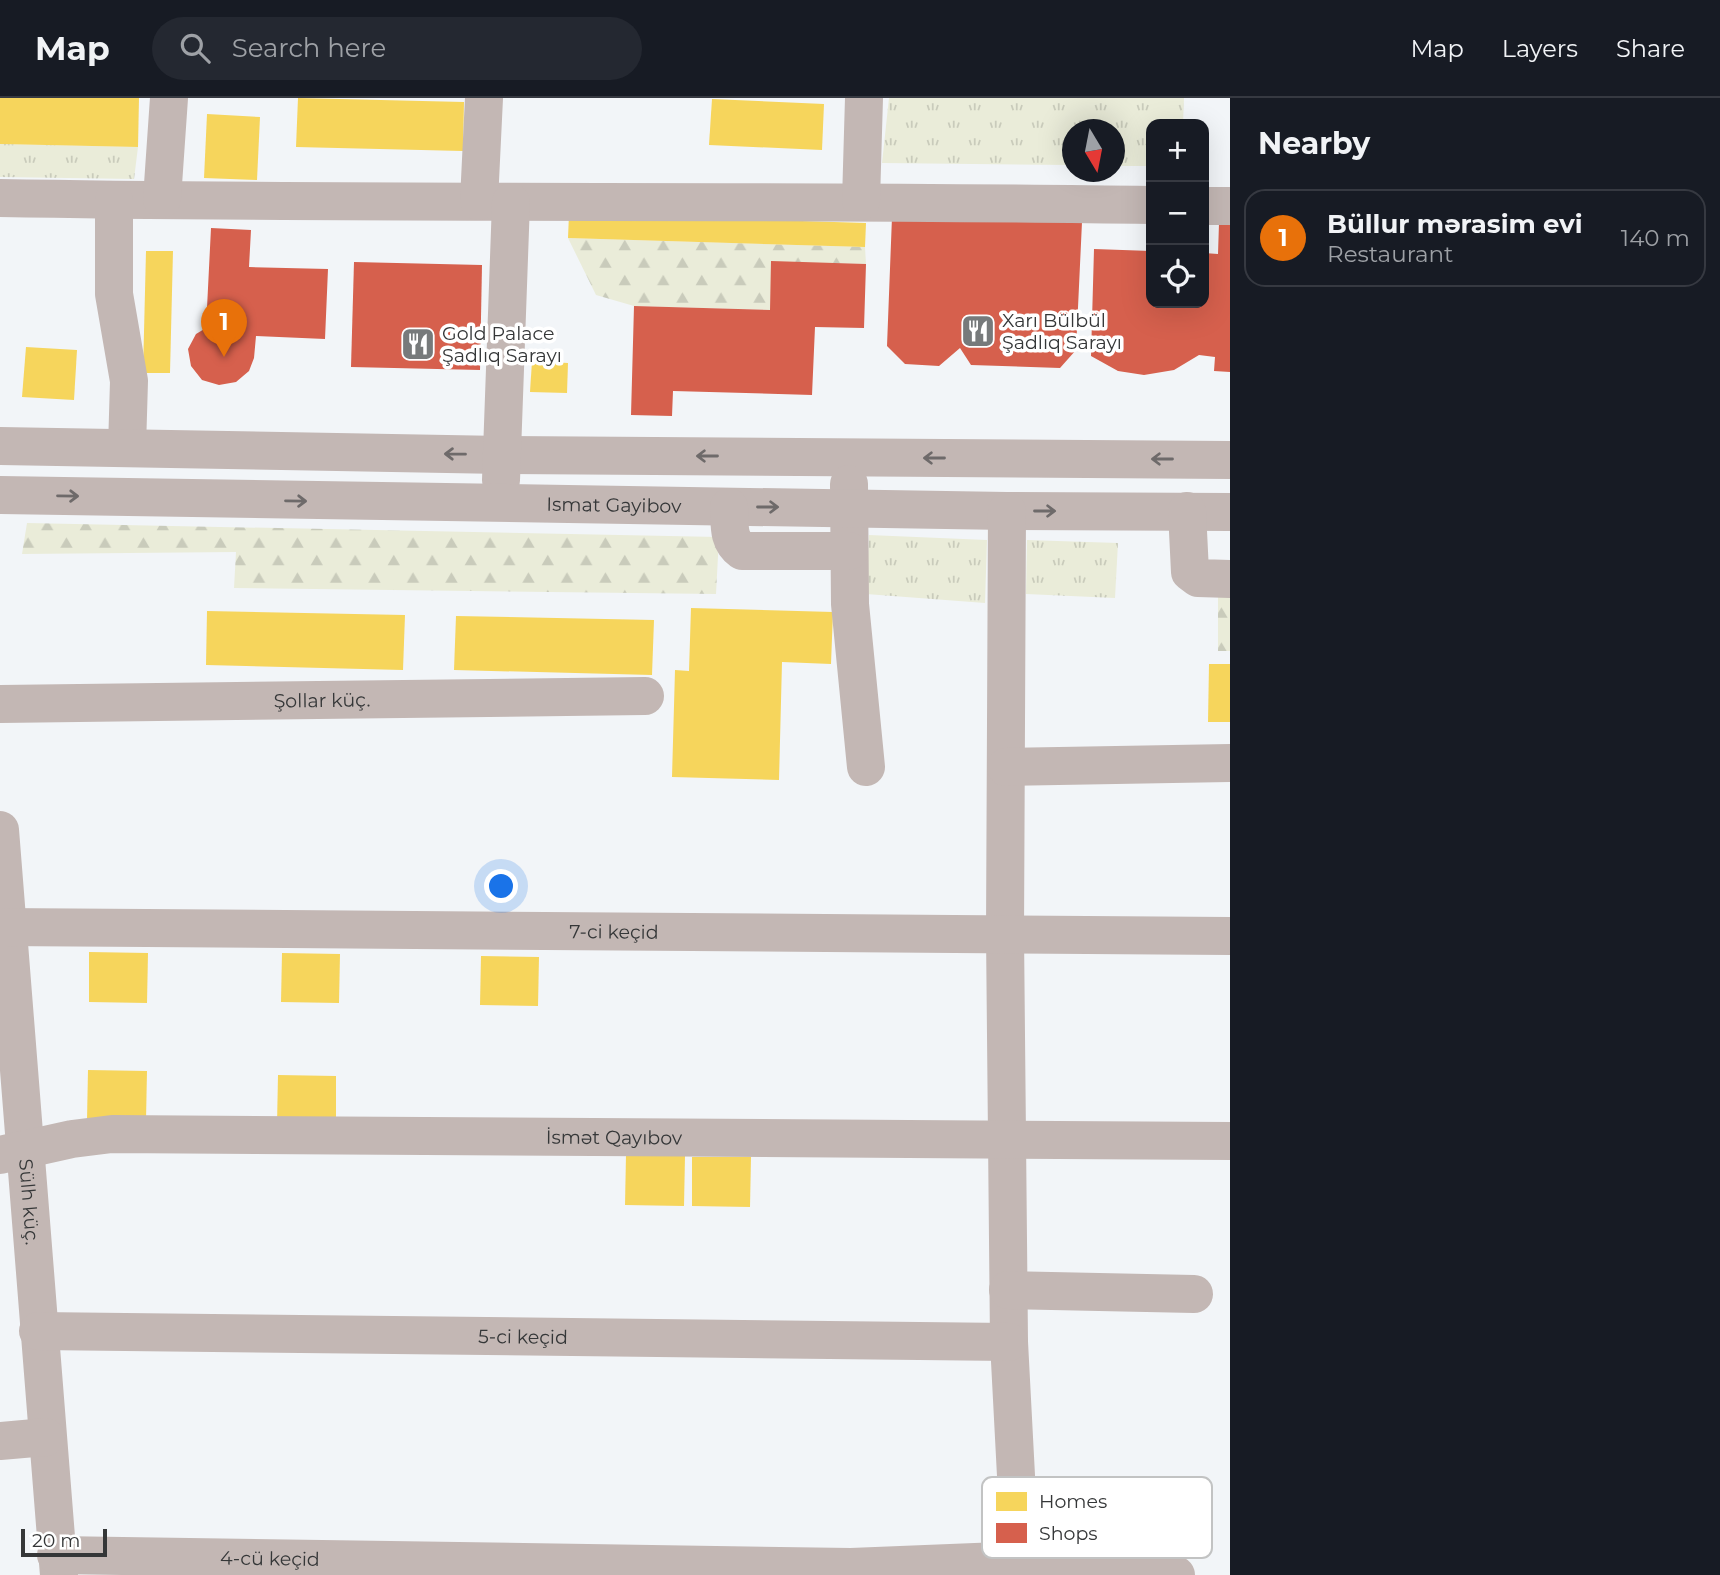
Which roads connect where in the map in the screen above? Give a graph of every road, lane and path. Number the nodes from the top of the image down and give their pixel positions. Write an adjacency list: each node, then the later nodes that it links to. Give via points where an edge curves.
1 (169, 98): 5 (street)
2 (484, 98): 8 (street)
3 (864, 98): 7 (street)
4 (0, 198): 6 (street)
5 (162, 199): 6 (street); 8 (street)
6 (114, 200): 13 (street, via 114,294 129,380)
7 (861, 201): 8 (street); 9 (street)
8 (495, 202): 14 (street)
9 (1146, 205)
10 (1209, 206): 11 (street)
11 (1230, 206)
12 (0, 446): 13 (street)
13 (127, 448): 14 (street, one-way to 13)
14 (502, 455): 15 (street, one-way to 14); 18 (street)
15 (848, 457): 16 (street, one-way to 15); 20 (street)
16 (1230, 460)
17 (0, 495): 18 (street, Ismat Gayibov, one-way to 18)
18 (500, 503): 19 (street, Ismat Gayibov)
19 (729, 507): 20 (street, Ismat Gayibov, one-way to 20); 24 (street, via 730,538 742,551)
20 (849, 508): 21 (street, Ismat Gayibov); 24 (street)
21 (1007, 511): 22 (street, Ismat Gayibov, one-way to 22); 30 (street)
22 (1187, 511): 23 (street, Ismat Gayibov); 25 (street, via 1189,572 1198,578)
23 (1230, 512)
24 (849, 551): 29 (street, via 852,639)
25 (1230, 579)
26 (645, 696): 27 (street, Şollar küç.)
27 (0, 704)
28 (1230, 763): 30 (street)
29 (866, 767)
30 (1006, 767): 33 (street)
31 (0, 830): 32 (street, Sülh küç.)
32 (4, 927): 33 (street, 7-ci keçid); 37 (street, Sülh küç.)
33 (1005, 933): 34 (street, 7-ci keçid); 35 (street)
34 (1230, 936)
35 (1006, 1138): 36 (street, İsmət Qayıbov); 37 (street, İsmət Qayıbov, via 112,1134); 38 (street)
36 (1230, 1141)
37 (12, 1152): 40 (street, Sülh küç.)
38 (1008, 1290): 39 (street); 41 (street)
39 (1194, 1294)
40 (38, 1331): 41 (street, 5-ci keçid); 42 (street, Sülh küç.)
41 (1009, 1342): 44 (street)
42 (46, 1437): 43 (street); 45 (street, Sülh küç.)
43 (0, 1441)
44 (1016, 1477)
45 (58, 1565): 47 (street, 4-cü keçid)
46 (1029, 1567): 48 (street, 4-cü keçid); 49 (street, 4-cü keçid)
47 (514, 1568): 48 (street, 4-cü keçid)
48 (693, 1569)
49 (1176, 1575)

